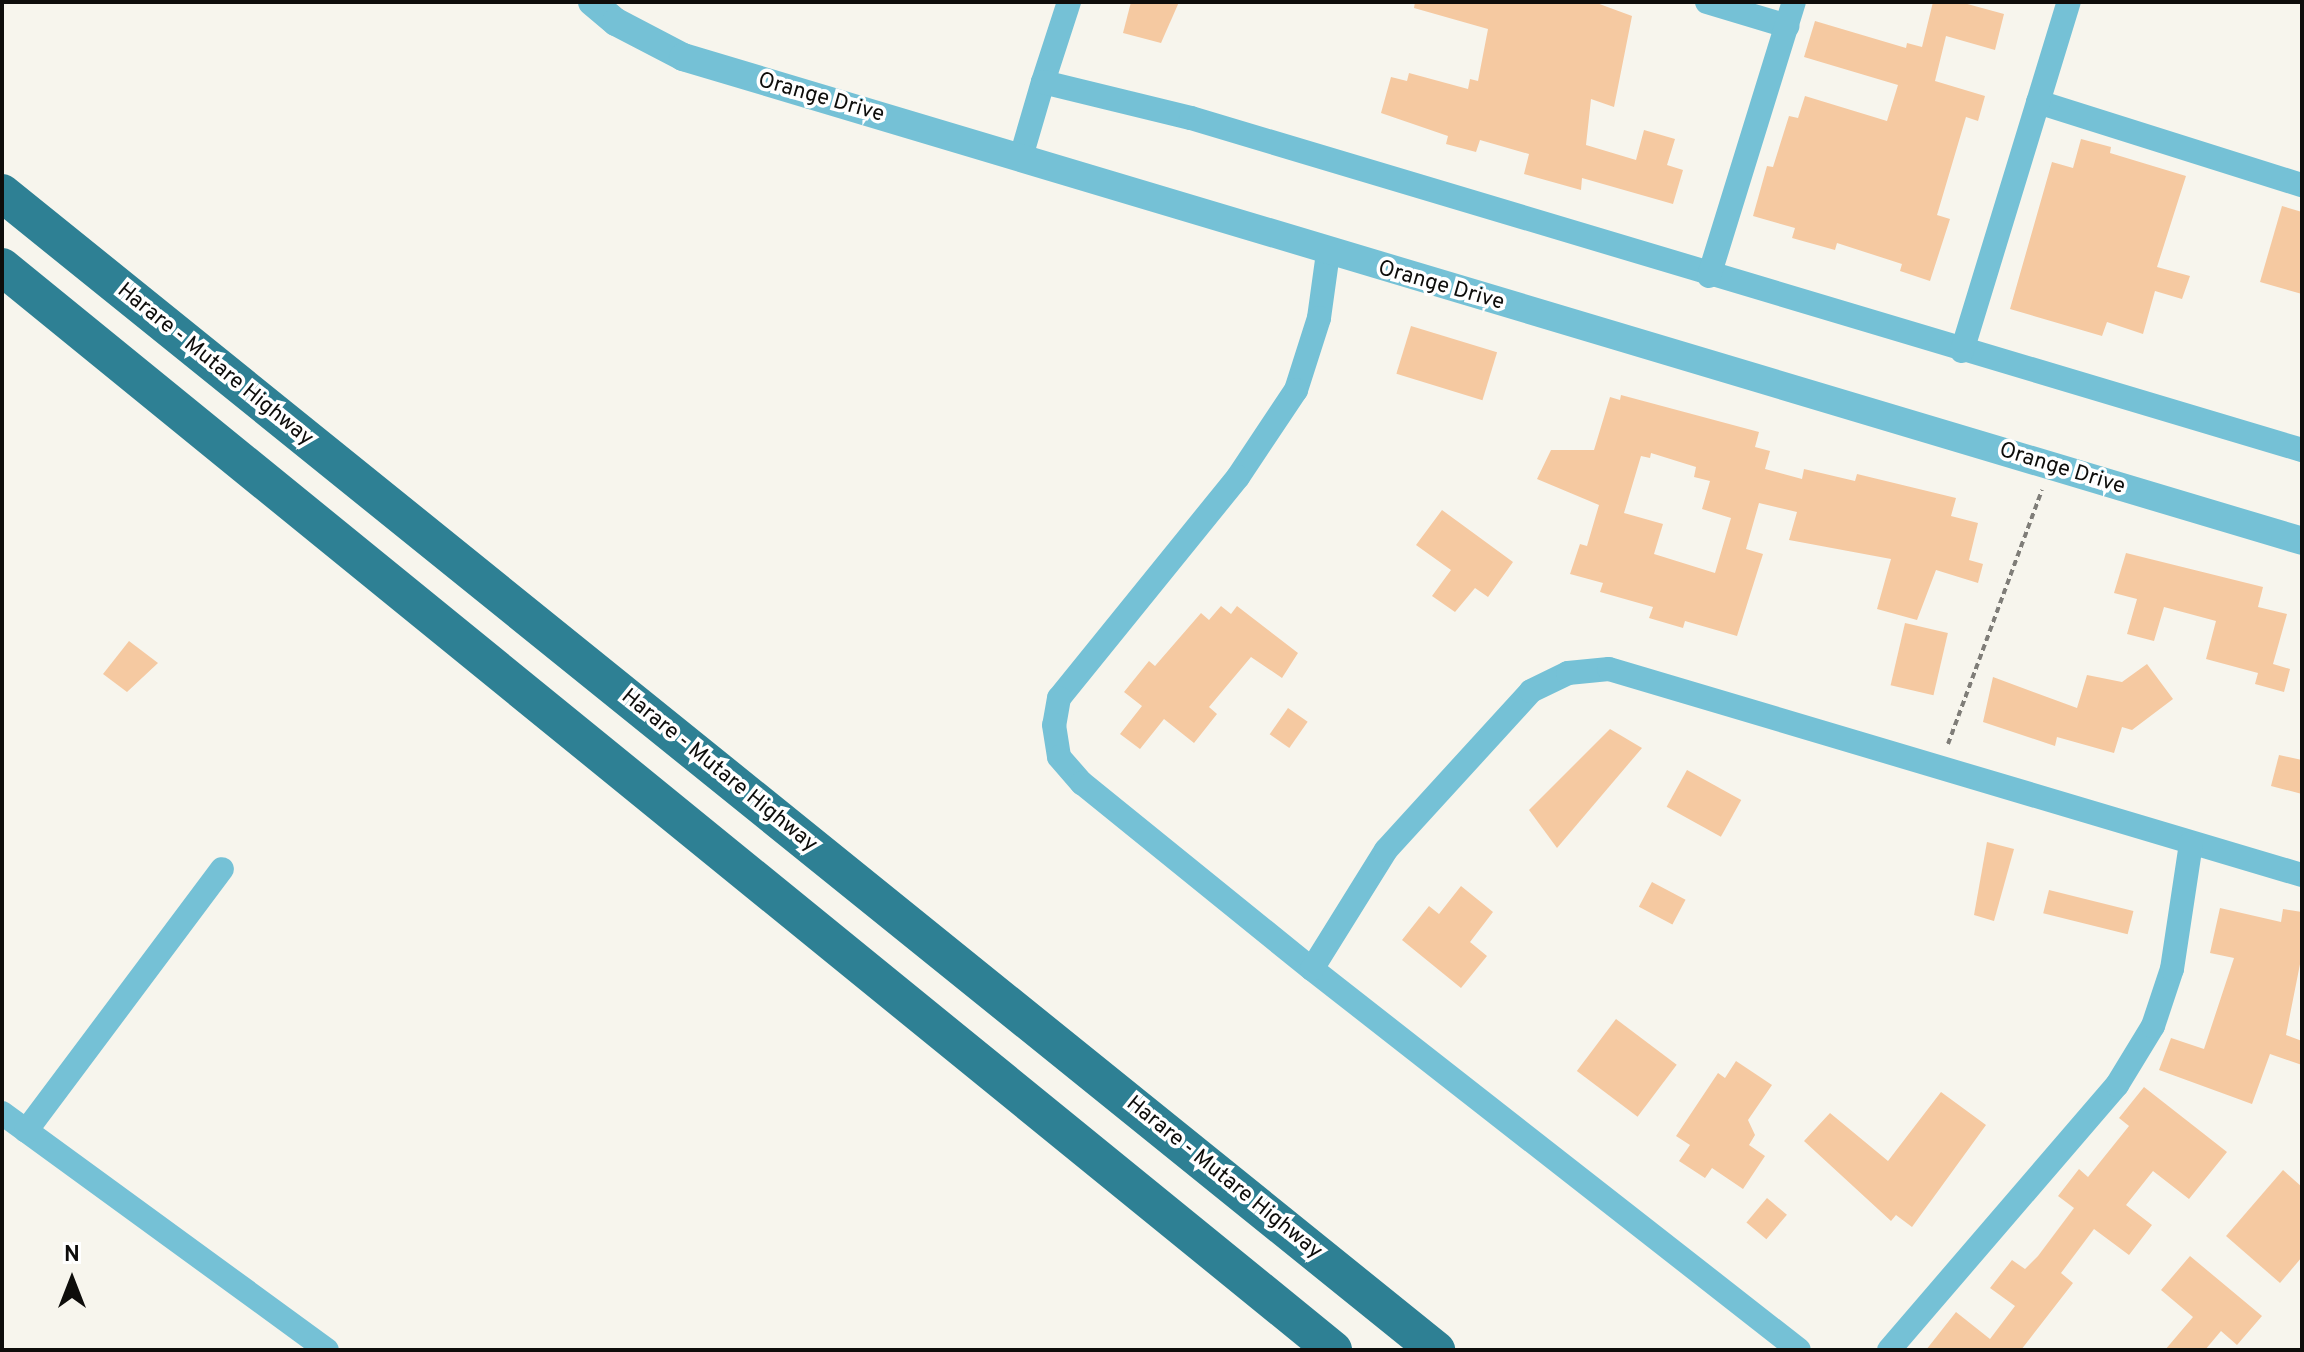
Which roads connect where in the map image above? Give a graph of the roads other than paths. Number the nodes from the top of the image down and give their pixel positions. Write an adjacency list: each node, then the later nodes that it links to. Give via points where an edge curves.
1 (592, 2): 9 (street, Orange Drive, via 616,22 683,57)
2 (1069, 2): 7 (street)
3 (1707, 2): 6 (street)
4 (1794, 2): 6 (street)
5 (2069, 2): 8 (street)
6 (1787, 26): 14 (street)
7 (1043, 82): 9 (street); 14 (street, via 1191,118)
8 (2038, 102): 10 (street); 15 (street)
9 (1021, 157): 12 (street, Orange Drive)
10 (2302, 185)
11 (2, 193): 26 (highway, Harare - Mutare Highway)
12 (1328, 253): 17 (street, Orange Drive); 21 (street, via 1319,318 1296,390 1238,477 1059,698 1054,725 1059,757 1082,783)
13 (2, 267): 25 (highway)
14 (1709, 276): 15 (street)
15 (1962, 351): 16 (street)
16 (2302, 450)
17 (2302, 541)
18 (2191, 843): 20 (street); 21 (street, via 1941,764 1609,669 1568,673 1531,691 1386,850); 28 (street, via 2172,969 2153,1026 2117,1085)
19 (222, 869): 23 (street)
20 (2302, 875)
21 (1312, 969): 27 (street)
22 (2, 1113): 23 (street)
23 (26, 1131): 24 (street)
24 (327, 1350)
25 (1333, 1350)
26 (1436, 1350)
27 (1799, 1350)
28 (1889, 1350)

